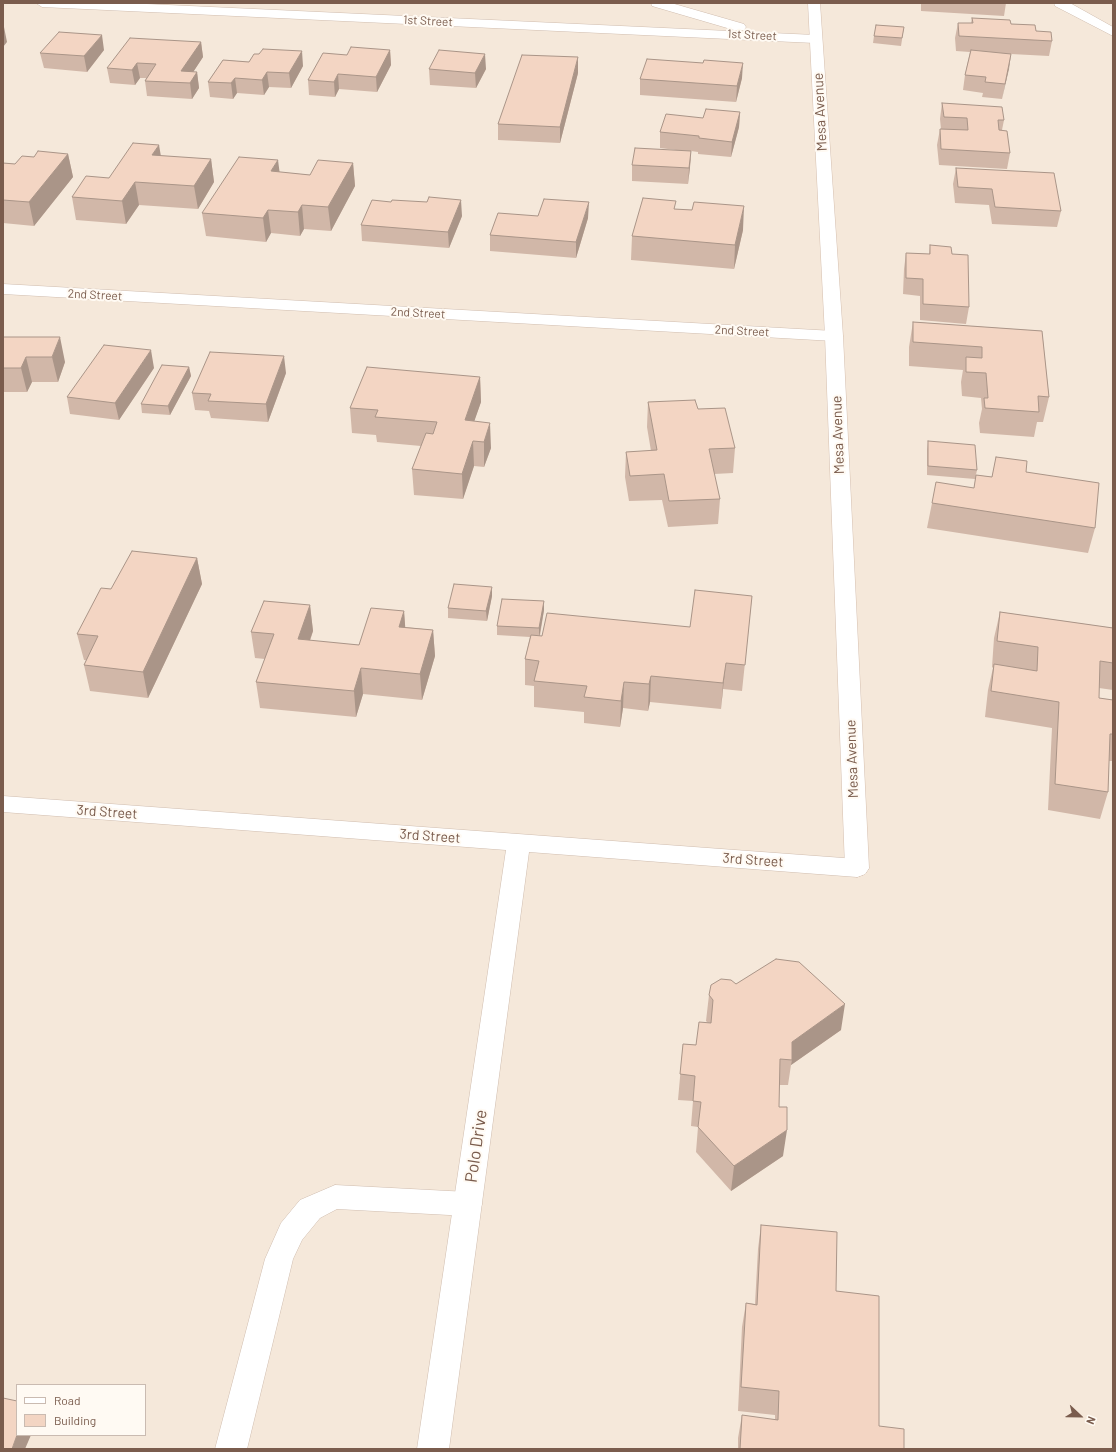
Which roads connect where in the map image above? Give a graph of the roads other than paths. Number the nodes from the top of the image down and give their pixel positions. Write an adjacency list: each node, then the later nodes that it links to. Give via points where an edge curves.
1 (42, 3): 6 (street, 1st Street)
2 (657, 3): 6 (street)
3 (814, 3): 7 (street, Mesa Avenue)
4 (1060, 3): 5 (street)
5 (1113, 32)
6 (772, 36): 7 (street, 1st Street)
7 (815, 39): 9 (street, Mesa Avenue)
8 (3, 289): 9 (street, 2nd Street)
9 (834, 336): 12 (street, Mesa Avenue)
10 (3, 804): 11 (street, 3rd Street)
11 (519, 843): 12 (street, 3rd Street); 13 (street, Polo Drive)
12 (857, 868)
13 (468, 1204): 14 (street, via 335,1197 310,1209 291,1232 279,1259); 15 (street, Polo Drive)
14 (231, 1449)
15 (433, 1449)

